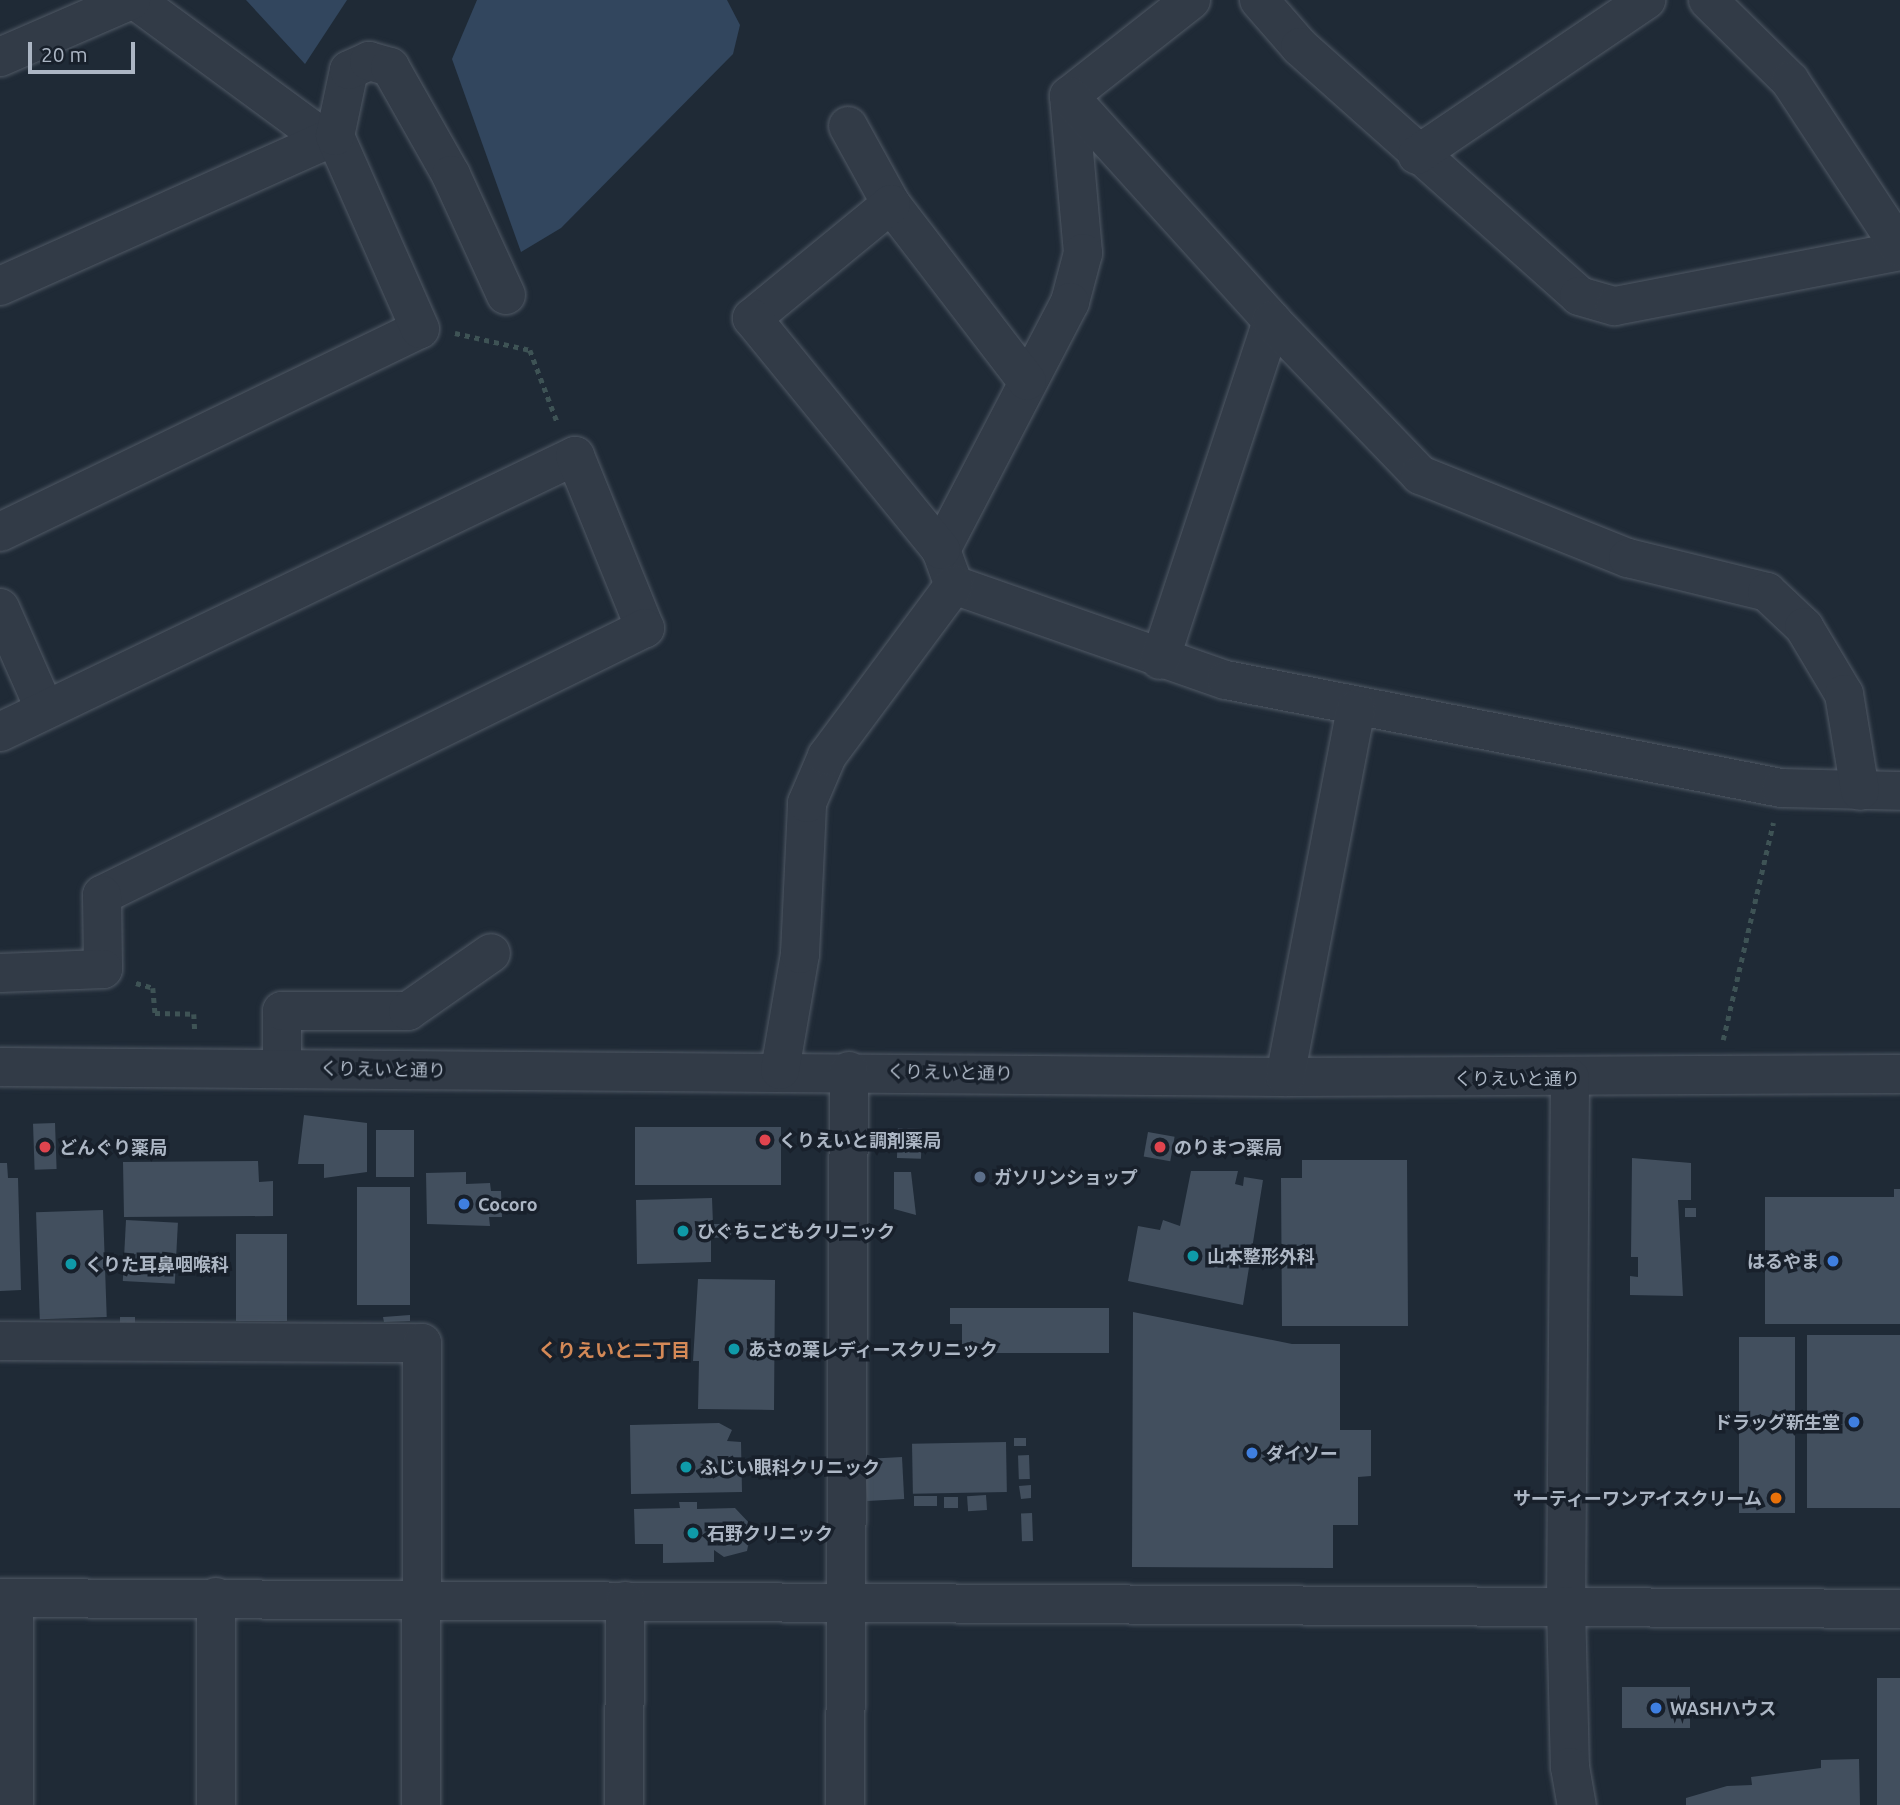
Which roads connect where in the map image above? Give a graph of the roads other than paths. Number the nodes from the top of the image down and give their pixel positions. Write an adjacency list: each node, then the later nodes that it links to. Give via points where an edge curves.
1 (133, 0): 6 (street); 9 (street)
2 (1191, 0): 7 (street)
3 (1259, 0): 10 (street, via 1300,47)
4 (1646, 0): 10 (street)
5 (1708, 0): 12 (street, via 1790,80)
6 (0, 57)
7 (1069, 96): 15 (street); 16 (street, via 1083,253 1070,302)
8 (848, 126): 11 (street)
9 (330, 138): 13 (street); 14 (street, via 349,70 369,61 390,67 451,175); 17 (street, via 420,329)
10 (1417, 155): 12 (street, via 1579,296 1615,306)
11 (891, 205): 16 (street); 18 (street, via 752,318)
12 (1900, 249)
13 (0, 286)
14 (506, 295)
15 (1272, 321): 20 (street); 24 (street, via 1420,475 1628,558 1767,592 1804,627 1844,694)
16 (1027, 381): 18 (street)
17 (0, 532)
18 (947, 568): 20 (street); 30 (street, via 827,756 807,803 800,954)
19 (0, 608): 22 (street)
20 (1160, 660): 21 (street)
21 (1356, 709): 24 (street, via 1781,788); 33 (street)
22 (45, 710): 23 (street); 27 (street, via 575,456 645,628 102,895 103,969)
23 (0, 732)
24 (1860, 791): 25 (street)
25 (1900, 791)
26 (491, 953): 28 (street, via 408,1011 282,1012)
27 (0, 973)
28 (282, 1066): 29 (street, くりえいと通り); 30 (street, くりえいと通り)
29 (0, 1067)
30 (780, 1070): 31 (street, くりえいと通り)
31 (849, 1071): 33 (street, くりえいと通り); 40 (street)
32 (1900, 1074): 34 (street, くりえいと通り)
33 (1285, 1077): 34 (street, くりえいと通り)
34 (1570, 1078): 41 (street)
35 (0, 1341): 39 (street, via 422,1343)
36 (216, 1597): 37 (street); 39 (street); 44 (street)
37 (7, 1598): 43 (street)
38 (625, 1601): 39 (street); 40 (street); 46 (street)
39 (422, 1602): 45 (street)
40 (844, 1604): 41 (street); 47 (street)
41 (1566, 1606): 42 (street); 48 (street, via 1570,1767)
42 (1900, 1609)
43 (14, 1805)
44 (216, 1805)
45 (421, 1805)
46 (624, 1805)
47 (845, 1805)
48 (1577, 1805)

